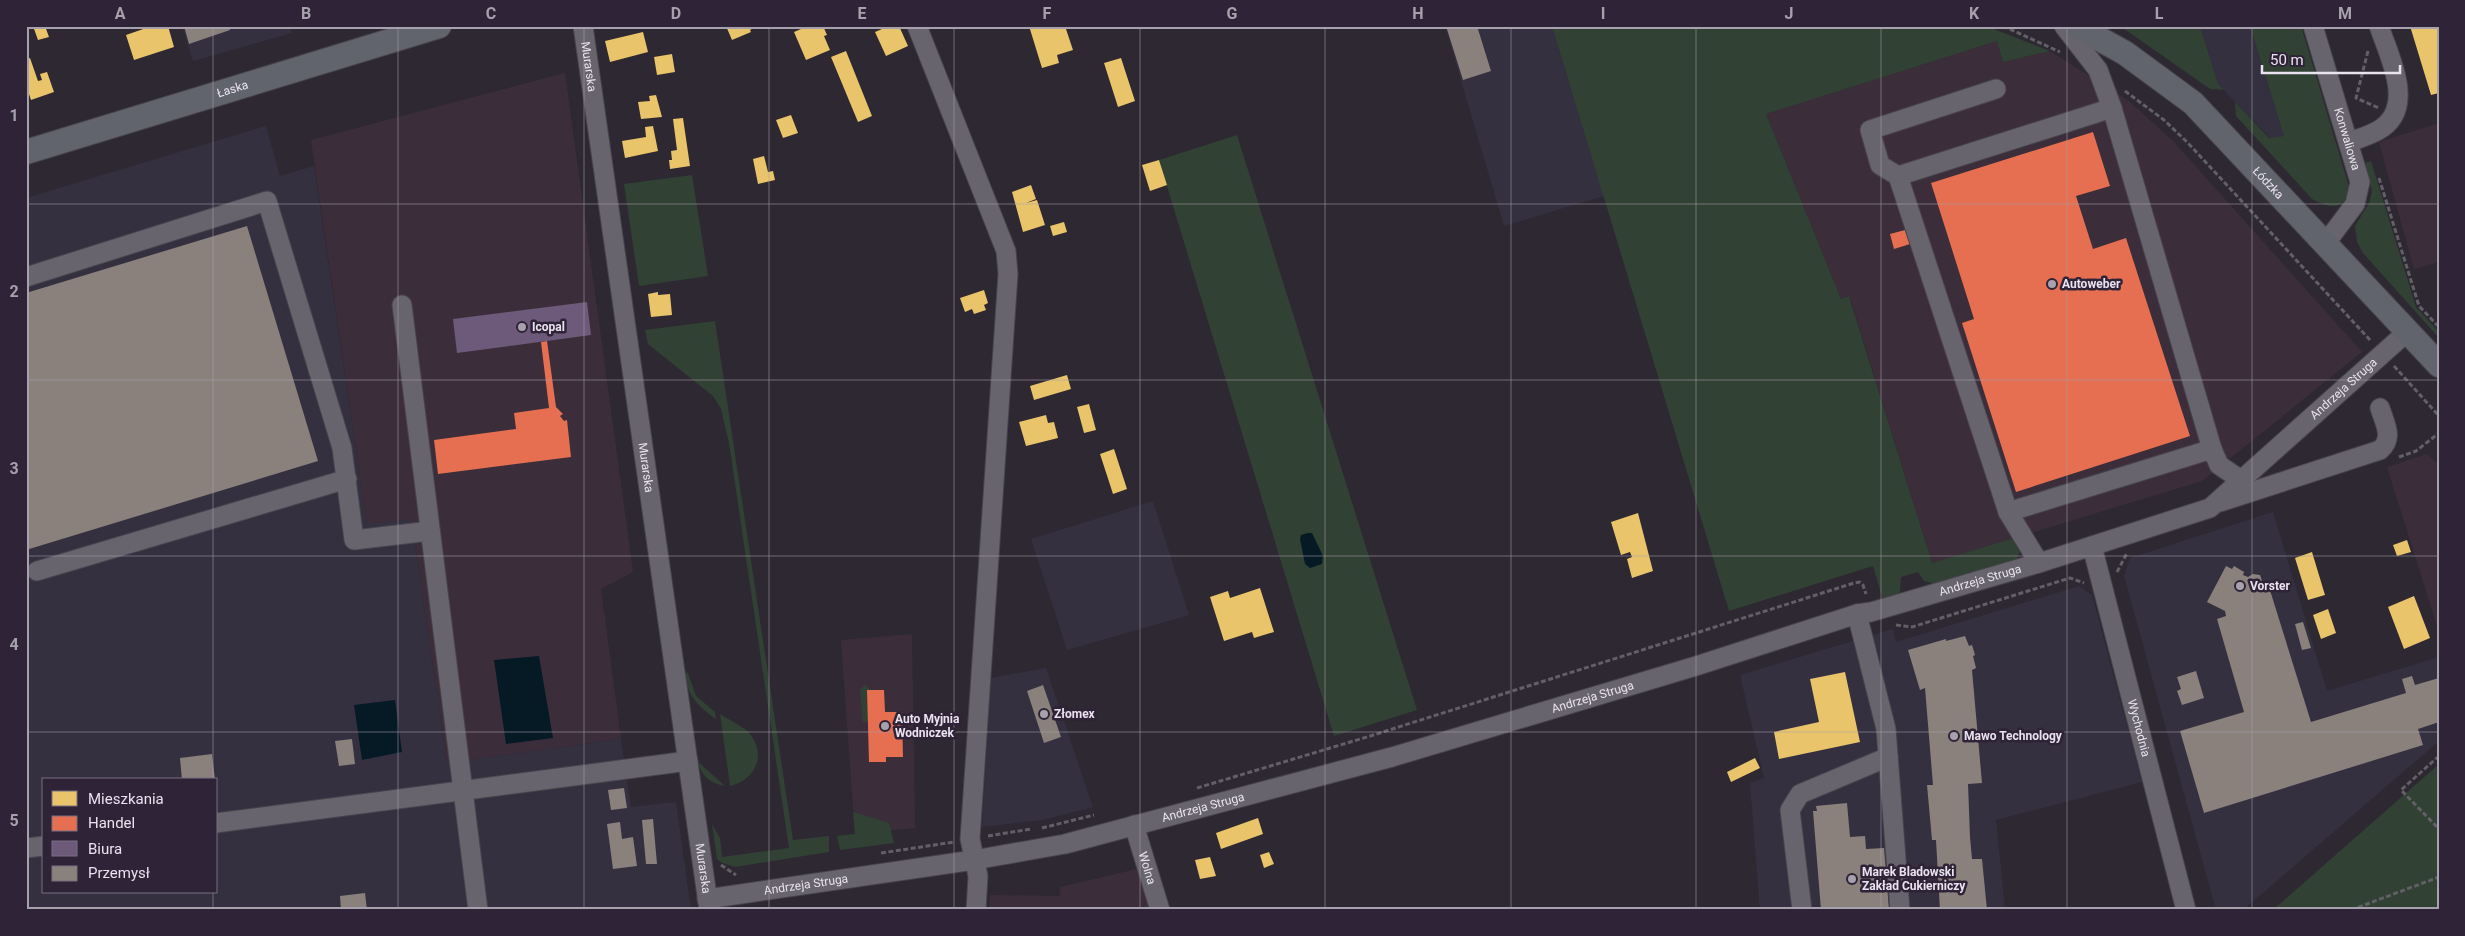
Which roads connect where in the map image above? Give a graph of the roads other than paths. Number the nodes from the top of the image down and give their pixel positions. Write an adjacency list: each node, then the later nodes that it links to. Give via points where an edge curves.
1 (439, 26): 11 (main road, Łaska)
2 (583, 26): 30 (street, Murarska)
3 (917, 26): 36 (street, via 1006,250 1008,274 970,839)
4 (2064, 26): 9 (street, via 2098,70)
5 (2076, 26): 13 (main road, Łódzka, via 2125,53 2193,103)
6 (2313, 26): 10 (street, Konwaliowa)
7 (2379, 26): 10 (street, via 2399,87 2398,106 2384,127)
8 (1996, 89): 12 (street, via 1870,130 1880,165)
9 (2112, 108): 12 (street); 19 (street)
10 (2358, 139): 13 (street, Konwaliowa, via 2360,182 2355,204)
11 (26, 152)
12 (1898, 176): 23 (street)
13 (2325, 244): 16 (main road, Łódzka)
14 (26, 277): 20 (street, via 267,201 342,448)
15 (402, 305): 24 (street)
16 (2407, 332): 17 (main road, Łódzka); 21 (street, Andrzeja Struga)
17 (2439, 365)
18 (2380, 408): 22 (street, via 2389,436 2387,444 2380,450)
19 (2212, 449): 21 (street, via 2219,465); 23 (street)
20 (347, 479): 24 (street, via 354,540); 27 (street)
21 (2241, 480): 22 (street, Andrzeja Struga)
22 (2219, 502): 25 (street, Andrzeja Struga, via 2210,508)
23 (2008, 512): 26 (street)
24 (430, 531): 31 (street)
25 (2092, 546): 26 (street, Andrzeja Struga); 43 (street, Wychodnia)
26 (2039, 563): 28 (street, Andrzeja Struga)
27 (37, 571)
28 (1857, 614): 29 (street, via 1886,730); 33 (street, Andrzeja Struga, via 1392,757)
29 (1888, 757): 41 (street, via 1800,794 1790,810); 42 (street)
30 (688, 761): 31 (street); 37 (street, Murarska)
31 (463, 791): 32 (street); 38 (street)
32 (218, 823)
33 (1134, 825): 36 (street, Andrzeja Struga, via 1065,844); 40 (street, Wolna)
34 (42, 846): 35 (street)
35 (26, 848)
36 (974, 860): 37 (street, Andrzeja Struga); 39 (street, via 978,876)
37 (708, 904)
38 (478, 910)
39 (976, 910)
40 (1160, 910)
41 (1802, 910)
42 (1900, 910)
43 (2186, 910)

